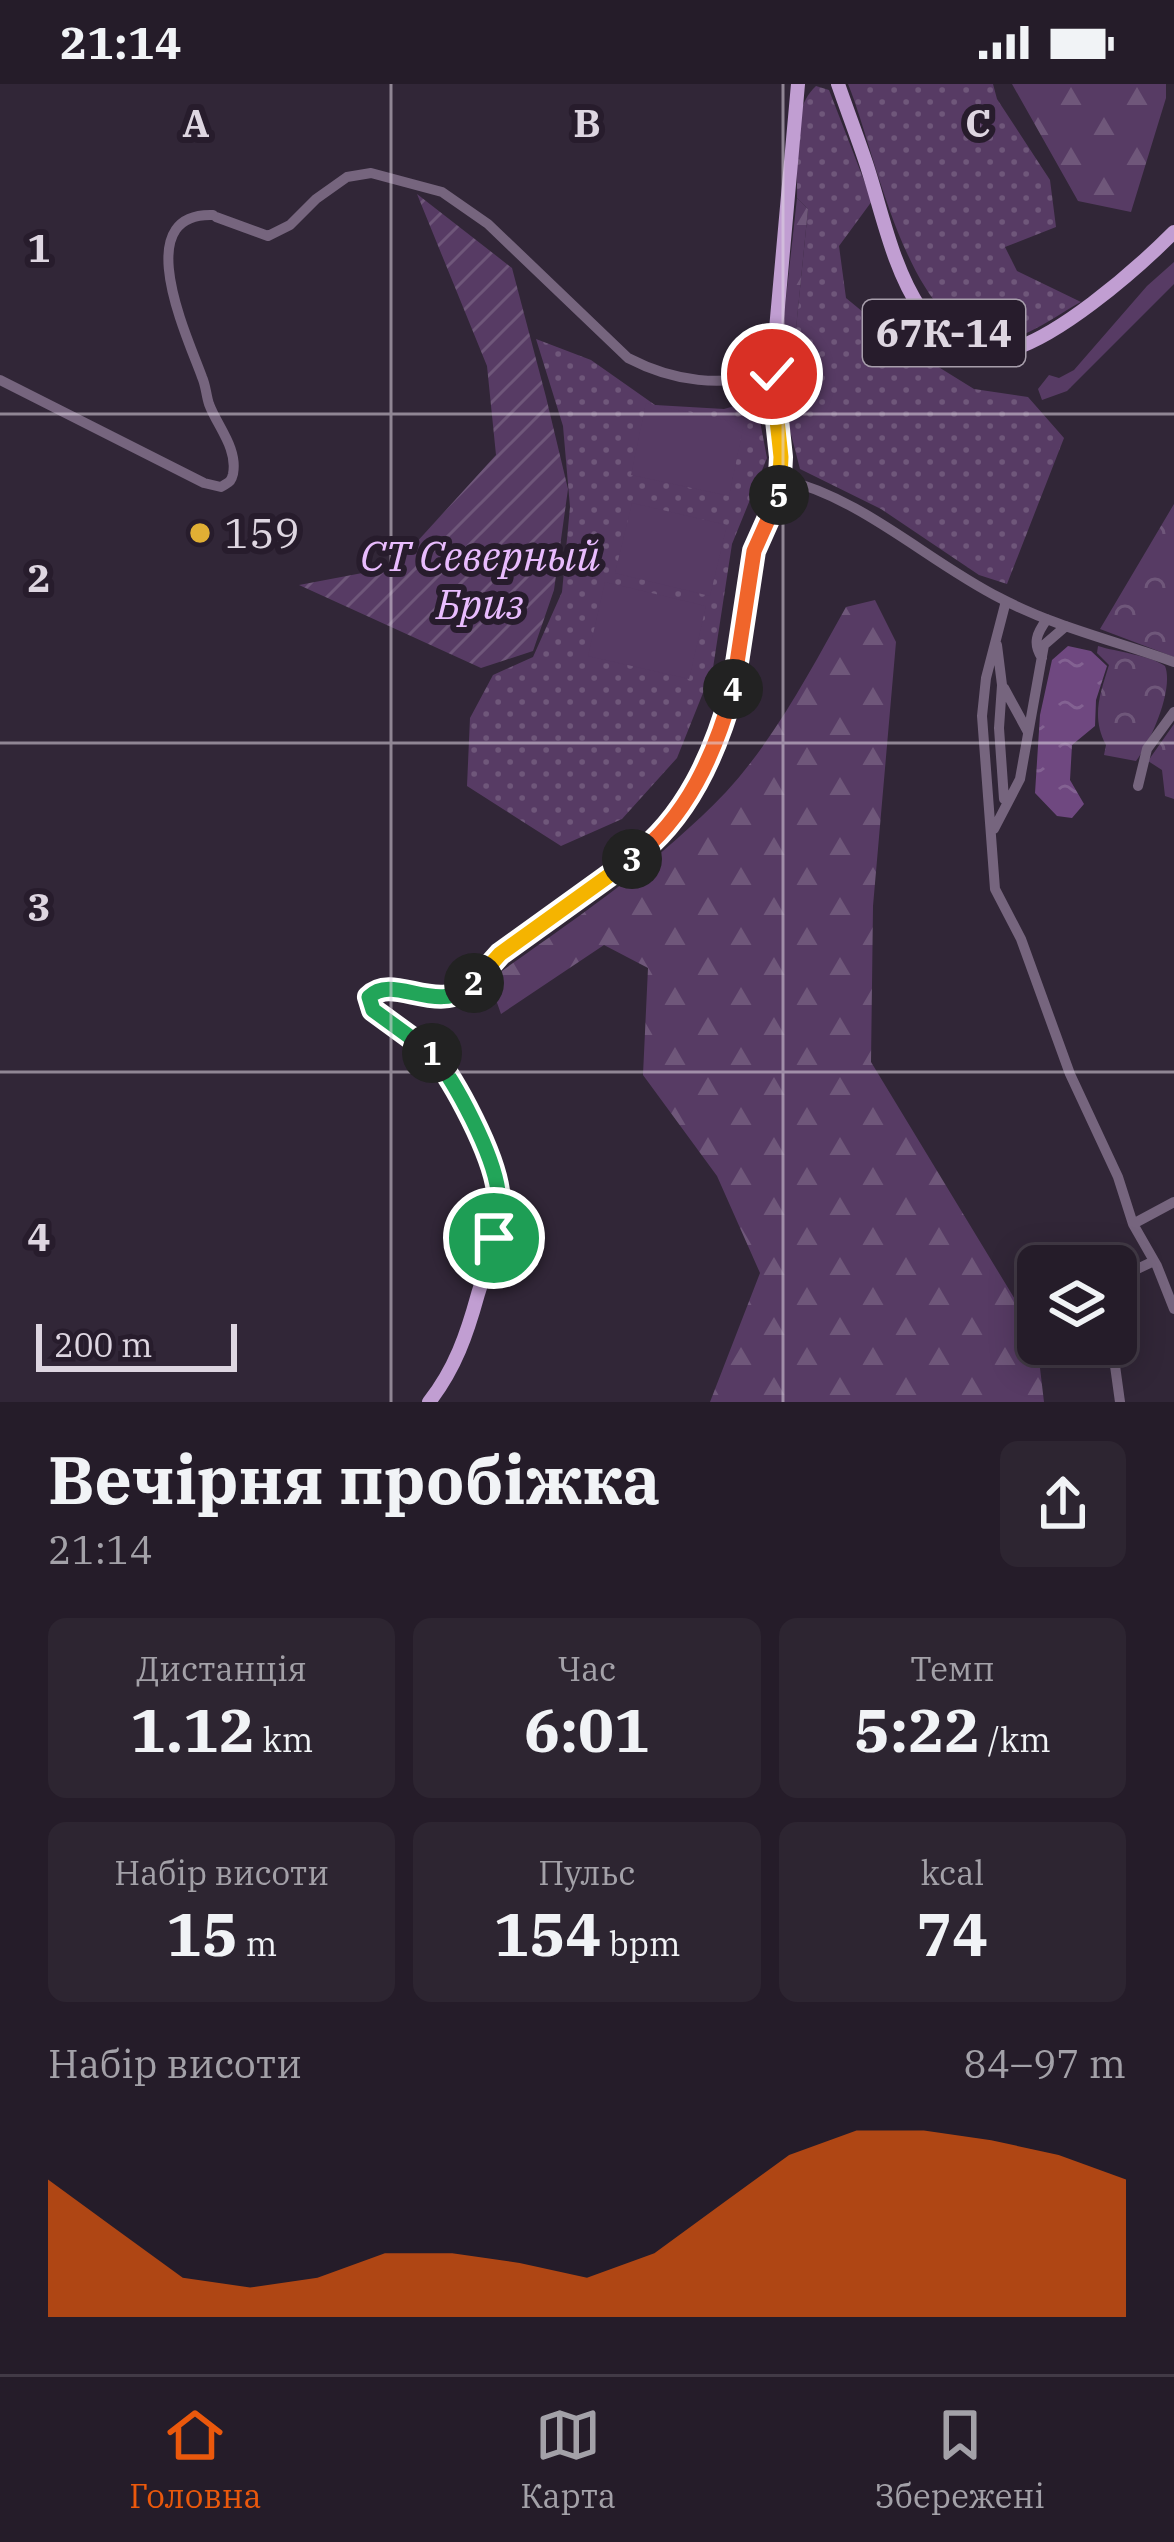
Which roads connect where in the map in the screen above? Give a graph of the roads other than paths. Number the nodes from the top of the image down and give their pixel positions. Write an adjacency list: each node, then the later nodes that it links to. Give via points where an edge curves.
1 (800, 85): 4 (main road)
2 (836, 85): 3 (main road, 67К-14, via 906,281 923,313 973,349 998,352 1033,340 1113,287)
3 (1174, 232)
4 (772, 374): 5 (street, via 731,383 656,373 628,358 488,224 442,192 371,173 347,177 268,236 215,216 194,217 181,224 166,256 188,344 232,459 225,486 204,483); 6 (main road)
5 (0, 380)
6 (781, 457): 7 (main road); 8 (street)
7 (782, 479): 8 (street); 9 (main road)
8 (806, 485): 9 (street, via 790,488); 10 (street)
9 (771, 514): 28 (main road, via 752,561 728,706 672,821 500,954 466,991 436,999 383,988 369,997 373,1010 442,1066 497,1187 498,1216 469,1327)
10 (1006, 601): 11 (street); 13 (street)
11 (1047, 620): 12 (street); 14 (street, via 1037,633)
12 (1066, 626): 14 (street, via 1044,645); 15 (street)
13 (998, 647): 16 (street, via 1007,664); 21 (street, via 982,716)
14 (1042, 658): 18 (street)
15 (1171, 662)
16 (1002, 685): 18 (street); 20 (street)
17 (1174, 712): 19 (street, via 1147,749)
18 (1028, 732): 20 (street, via 1020,779)
19 (1138, 786)
20 (1005, 802): 21 (street)
21 (993, 832): 23 (street, via 995,889)
22 (1174, 1202): 23 (street)
23 (1133, 1224): 26 (street)
24 (1152, 1262): 25 (street)
25 (1137, 1269)
26 (1174, 1309)
27 (1115, 1365): 29 (street)
28 (429, 1402)
29 (1120, 1402)

